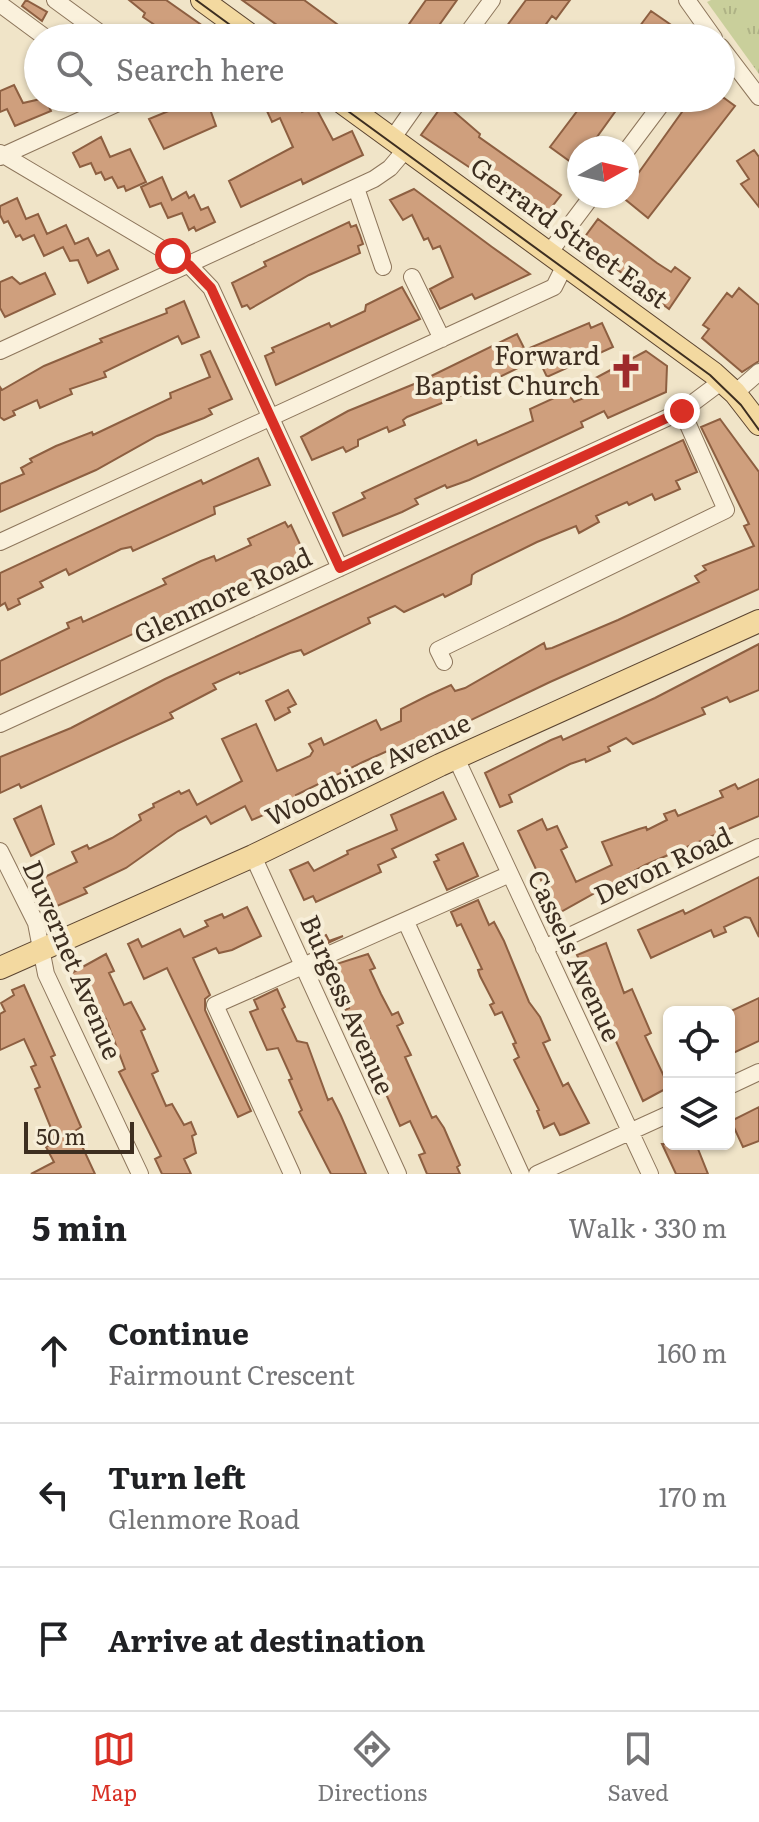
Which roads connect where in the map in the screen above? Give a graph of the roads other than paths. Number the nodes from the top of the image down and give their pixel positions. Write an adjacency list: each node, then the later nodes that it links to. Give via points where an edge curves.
1 (55, 0): 7 (street)
2 (202, 0): 8 (main road)
3 (492, 0): 9 (street)
4 (687, 0): 10 (street)
5 (0, 4): 6 (street)
6 (27, 24)
7 (88, 24)
8 (231, 24)
9 (474, 24)
10 (704, 24)
11 (735, 66): 12 (street)
12 (759, 97)
13 (97, 112): 19 (street)
14 (355, 112): 18 (main road, Gerrard Street East)
15 (414, 112): 18 (street)
16 (656, 112): 17 (street)
17 (638, 136)
18 (399, 144): 20 (street, via 385,173); 22 (main road, Gerrard Street East)
19 (1, 155): 23 (street)
20 (356, 188): 23 (street); 24 (street)
21 (585, 208): 22 (street)
22 (557, 259): 26 (street, via 554,287); 29 (main road, Gerrard Street East)
23 (189, 265): 27 (street); 31 (street, via 211,288)
24 (383, 267)
25 (412, 277): 26 (street)
26 (442, 339): 31 (street)
27 (0, 351)
28 (759, 372): 29 (street, Glenmore Road)
29 (728, 387): 30 (street, Glenmore Road); 32 (main road, Gerrard Street East)
30 (682, 411): 34 (street, Glenmore Road); 36 (street, via 726,510 438,650)
31 (271, 418): 33 (street); 34 (street)
32 (759, 424)
33 (0, 542)
34 (340, 568): 37 (street, Glenmore Road)
35 (759, 621): 38 (main road, Woodbine Avenue)
36 (444, 662)
37 (0, 724)
38 (456, 758): 41 (main road, Woodbine Avenue); 42 (street, Cassels Avenue)
39 (759, 847): 44 (street, Devon Road)
40 (0, 851): 45 (street, Duvernet Avenue, via 36,923)
41 (253, 856): 45 (main road, Woodbine Avenue); 47 (street, Burgess Avenue)
42 (510, 874): 43 (street); 44 (street, Cassels Avenue)
43 (406, 922): 47 (street); 55 (street)
44 (544, 948): 51 (street, Cassels Avenue)
45 (42, 949): 46 (main road, Woodbine Avenue); 52 (street, Duvernet Avenue, via 46,974)
46 (0, 968)
47 (303, 969): 53 (street, via 215,1005); 54 (street, Burgess Avenue)
48 (759, 1072): 49 (street)
49 (735, 1083)
50 (663, 1117): 51 (street)
51 (630, 1132): 56 (street); 57 (street, Cassels Avenue)
52 (140, 1174)
53 (292, 1174)
54 (398, 1174)
55 (521, 1174)
56 (537, 1174)
57 (650, 1174)

